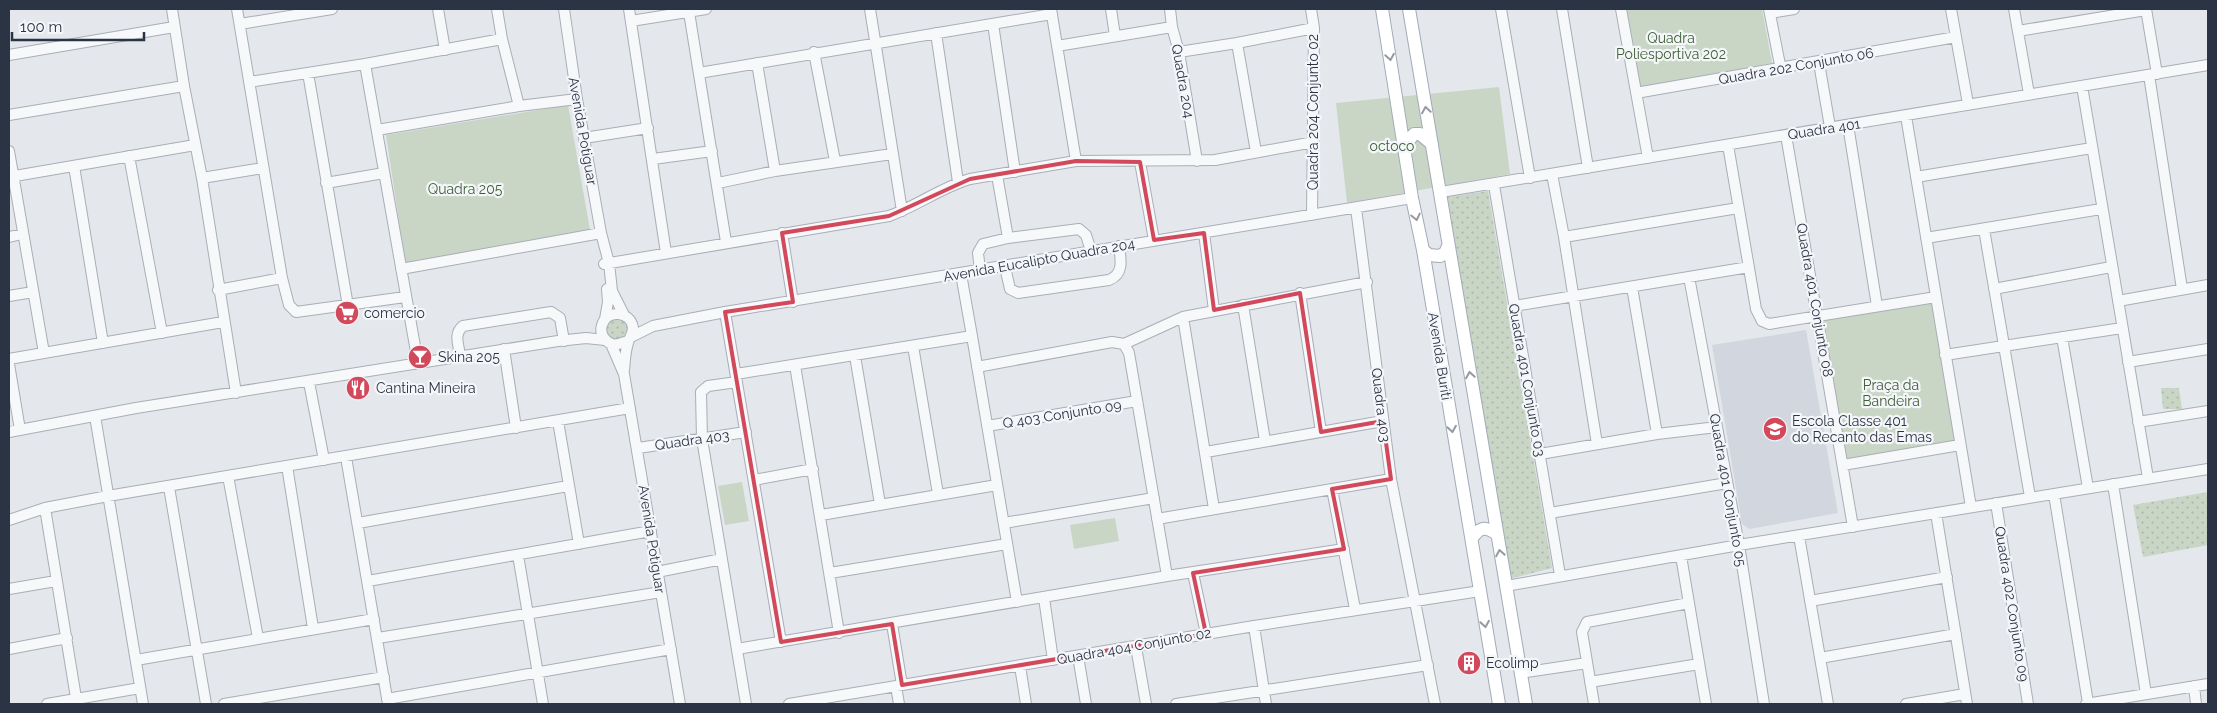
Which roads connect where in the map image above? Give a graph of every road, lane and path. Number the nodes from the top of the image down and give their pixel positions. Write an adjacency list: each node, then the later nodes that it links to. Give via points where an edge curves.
1 (172, 9): 29 (street)
2 (237, 9): 27 (street)
3 (332, 9): 22 (street)
4 (438, 9): 40 (street)
5 (498, 9): 36 (street)
6 (564, 9): 57 (street, Avenida Potiguar)
7 (629, 9): 26 (street)
8 (706, 9): 24 (street)
9 (870, 9): 37 (street)
10 (1111, 9): 34 (street)
11 (1170, 9): 30 (street)
12 (1312, 9): 31 (street, Quadra 204 Conjunto 02)
13 (1382, 9): 71 (main road, Avenida Buriti, one-way to 71)
14 (1409, 9): 69 (main road, Avenida Buriti, one-way to 14)
15 (1501, 9): 96 (street)
16 (1562, 9): 87 (street)
17 (1621, 9): 55 (street)
18 (1794, 9): 23 (street)
19 (1951, 9): 35 (street)
20 (2014, 9): 32 (street)
21 (2146, 9): 32 (street); 51 (street)
22 (296, 11): 27 (street)
23 (1770, 11): 48 (street)
24 (689, 12): 26 (street); 50 (street)
25 (1051, 12): 28 (street); 39 (street)
26 (631, 21): 64 (street)
27 (240, 24): 52 (street)
28 (993, 24): 33 (street); 89 (street)
29 (174, 27): 43 (street); 53 (street)
30 (1172, 27): 34 (street, Quadra 204); 42 (street, Quadra 204)
31 (1314, 28): 38 (street); 68 (street, Quadra 204 Conjunto 02)
32 (2018, 31): 56 (street)
33 (936, 32): 37 (street); 97 (street)
34 (1115, 36): 39 (street, Quadra 204)
35 (1956, 37): 45 (street, Quadra 202 Conjunto 06); 58 (street)
36 (502, 40): 40 (street); 59 (street)
37 (875, 42): 41 (street); 77 (street)
38 (1237, 43): 42 (street); 76 (street)
39 (1057, 46): 82 (street)
40 (445, 50): 46 (street)
41 (814, 52): 44 (street); 81 (street)
42 (1179, 52): 84 (street, Quadra 204)
43 (9, 55)
44 (757, 63): 50 (street); 88 (street)
45 (1819, 63): 48 (street, Quadra 202 Conjunto 06); 63 (street)
46 (365, 64): 49 (street); 65 (street)
47 (2208, 65): 51 (street, Quadra 401)
48 (1781, 70): 55 (street, Quadra 202 Conjunto 06)
49 (308, 73): 52 (street); 98 (street)
50 (699, 73): 75 (street)
51 (2153, 74): 54 (street, Quadra 401); 137 (street)
52 (249, 82): 86 (street)
53 (184, 86): 60 (street); 70 (street)
54 (2082, 86): 56 (street, Quadra 401); 73 (street)
55 (1636, 93): 79 (street)
56 (2029, 94): 58 (street, Quadra 401)
57 (577, 99): 59 (street); 67 (street, Avenida Potiguar)
58 (1968, 104): 61 (street, Quadra 401)
59 (519, 106): 65 (street)
60 (9, 115)
61 (1906, 116): 62 (street, Quadra 401); 94 (street)
62 (1848, 125): 63 (street, Quadra 401); 150 (street)
63 (1830, 127): 66 (street, Quadra 401)
64 (648, 128): 67 (street); 80 (street)
65 (377, 130): 90 (street)
66 (1786, 135): 72 (street, Quadra 401); 153 (street, Quadra 401 Conjunto 08)
67 (584, 138): 109 (street, Avenida Potiguar)
68 (1314, 142): 76 (street); 107 (street, Quadra 204 Conjunto 02)
69 (1432, 144): 71 (main road, via 1420,134 1414,134); 101 (main road, Avenida Buriti)
70 (195, 145): 78 (street); 95 (street)
71 (1405, 145): 102 (main road, Avenida Buriti)
72 (1728, 145): 79 (street, Quadra 401); 104 (street)
73 (2092, 148): 94 (street); 105 (street)
74 (9, 151): 93 (street)
75 (712, 151): 80 (street); 99 (street)
76 (1256, 152): 84 (street)
77 (892, 154): 81 (street); 106 (street)
78 (129, 156): 85 (street); 160 (street)
79 (1648, 158): 87 (street, Quadra 401)
80 (653, 159): 123 (street)
81 (835, 161): 88 (street)
82 (1076, 161): 83 (street); 89 (street)
83 (1140, 162): 84 (street); 117 (street)
84 (1197, 162)
85 (74, 166): 93 (street); 166 (street)
86 (263, 168): 95 (street); 132 (street)
87 (1588, 168): 91 (street, Quadra 401)
88 (775, 171): 99 (street)
89 (1016, 172): 92 (street)
90 (384, 174): 98 (street); 128 (street)
91 (1552, 174): 96 (street, Quadra 401); 114 (street)
92 (997, 175): 97 (street); 115 (street)
93 (11, 177): 112 (street)
94 (1916, 177): 116 (street)
95 (202, 178): 138 (street)
96 (1530, 178): 100 (street, Quadra 401)
97 (958, 182): 106 (street)
98 (326, 183): 148 (street)
99 (718, 183): 118 (street)
100 (1494, 185): 101 (street, Quadra 401); 149 (street, Quadra 401 Conjunto 03)
101 (1440, 192): 120 (main road, Avenida Buriti)
102 (1412, 198): 103 (street, Avenida Eucalipto Quadra 204); 121 (main road, Avenida Buriti, one-way to 121)
103 (1356, 208): 107 (street, Avenida Eucalipto Quadra 204); 133 (street, Quadra 403)
104 (1738, 208): 114 (street); 126 (street)
105 (2101, 209): 108 (street); 127 (street)
106 (902, 211): 110 (street, via 889,216)
107 (1312, 215): 111 (street, Avenida Eucalipto Quadra 204)
108 (1984, 229): 116 (street); 136 (street)
109 (601, 233): 124 (street, Avenida Potiguar); 128 (street)
110 (782, 233): 118 (street); 146 (street)
111 (1204, 233): 117 (street, Avenida Eucalipto Quadra 204); 151 (street)
112 (22, 234): 113 (street); 139 (street)
113 (9, 237)
114 (1564, 237): 142 (street)
115 (1008, 238): 122 (street, via 1079,229 1086,235); 129 (street, via 983,244 978,253)
116 (1926, 238): 144 (street)
117 (1154, 240): 119 (street, Avenida Eucalipto Quadra 204)
118 (726, 242): 123 (street)
119 (1119, 246): 122 (street, Avenida Eucalipto Quadra 204); 125 (street, via 1120,270 1115,278 1109,280 1018,293 1010,289)
120 (1448, 246): 121 (main road, via 1440,256 1429,255); 244 (main road, Avenida Buriti, one-way to 120)
121 (1423, 250): 246 (main road, Avenida Buriti, one-way to 246)
122 (1091, 251): 125 (street, Avenida Eucalipto Quadra 204)
123 (666, 253): 124 (street)
124 (606, 260): 154 (street, Avenida Potiguar, via 614,297); 156 (street, Avenida Potiguar, via 608,302)
125 (1005, 267): 129 (street, Avenida Eucalipto Quadra 204)
126 (1749, 267): 131 (street); 153 (street, via 1756,309 1762,321 1769,324)
127 (2111, 267): 136 (street); 145 (street)
128 (400, 269): 143 (street)
129 (980, 270): 130 (street, Avenida Eucalipto Quadra 204)
130 (961, 274): 146 (street, Avenida Eucalipto Quadra 204); 161 (street)
131 (1689, 277): 135 (street); 194 (street, Quadra 401 Conjunto 05)
132 (282, 278): 138 (street); 148 (street, via 289,305 296,312)
133 (1367, 282): 140 (street); 191 (street, Quadra 403)
134 (2208, 285): 137 (street)
135 (1632, 287): 142 (street); 200 (street)
136 (1994, 289): 169 (street)
137 (2182, 289): 145 (street)
138 (218, 290): 157 (street)
139 (33, 292): 141 (street); 172 (street)
140 (1300, 294): 147 (street); 199 (street)
141 (9, 296)
142 (1572, 296): 149 (street); 203 (street)
143 (405, 297): 148 (street); 178 (street)
144 (1936, 297): 150 (street); 175 (street)
145 (2118, 301): 159 (street)
146 (793, 302): 152 (street, Avenida Eucalipto Quadra 204)
147 (1243, 305): 151 (street); 202 (street)
148 (348, 306)
149 (1514, 306): 207 (street, Quadra 401 Conjunto 03)
150 (1877, 306): 153 (street)
151 (1214, 310): 155 (street)
152 (725, 312): 158 (street, Avenida Eucalipto Quadra 204); 183 (street)
153 (1818, 316): 210 (street, Quadra 401 Conjunto 08)
154 (626, 317): 156 (street, via 613,314); 158 (street, via 647,323); 163 (street, Avenida Potiguar, via 633,328)
155 (1183, 317): 167 (street); 206 (street)
156 (603, 321): 164 (street, via 584,334); 165 (street, Avenida Potiguar, via 601,334)
157 (223, 322): 160 (street); 185 (street)
158 (665, 323): 163 (street)
159 (2122, 328): 162 (street); 177 (street)
160 (162, 333): 166 (street)
161 (972, 336): 168 (street); 181 (street)
162 (2062, 336): 169 (street); 223 (street)
163 (629, 339): 165 (street, via 620,345); 182 (street, Avenida Potiguar)
164 (562, 340): 165 (street, via 586,338); 170 (street); 173 (street, via 560,318 551,312 464,326 457,336)
165 (608, 342): 182 (street, Avenida Potiguar)
166 (103, 343): 172 (street)
167 (1124, 344): 181 (street, via 1112,342); 186 (street, via 1129,353)
168 (913, 346): 174 (street); 225 (street)
169 (2005, 346): 175 (street); 228 (street)
170 (504, 349): 173 (street); 195 (street)
171 (2208, 349): 177 (street)
172 (44, 354): 176 (street)
173 (460, 356): 178 (street)
174 (856, 356): 180 (street); 231 (street)
175 (1945, 356): 204 (street)
176 (9, 359)
177 (2128, 362): 192 (street)
178 (418, 363): 184 (street)
179 (9, 364): 196 (street)
180 (795, 365): 183 (street); 212 (street)
181 (977, 367): 193 (street)
182 (624, 374): 187 (street, Avenida Potiguar)
183 (736, 378): 198 (street); 201 (street, via 708,386 701,392)
184 (308, 382): 185 (street); 209 (street)
185 (236, 393): 189 (street)
186 (1137, 401): 193 (street, Q 403 Conjunto 09); 229 (street)
187 (630, 408): 190 (street); 205 (street, Avenida Potiguar)
188 (2208, 411): 192 (street)
189 (95, 416): 196 (street); 227 (street)
190 (558, 421): 195 (street); 221 (street)
191 (1383, 421): 199 (street); 215 (street, Quadra 403)
192 (2138, 422): 216 (street)
193 (987, 426): 220 (street)
194 (1717, 426): 200 (street); 218 (street, Quadra 401 Conjunto 05)
195 (516, 428): 208 (street)
196 (20, 430): 197 (street)
197 (9, 432)
198 (746, 432): 201 (street, Quadra 403); 217 (street)
199 (1321, 432): 202 (street)
200 (1657, 434): 203 (street)
201 (702, 439): 205 (street, Quadra 403); 253 (street)
202 (1265, 441): 206 (street)
203 (1597, 444): 207 (street)
204 (1960, 445): 210 (street); 232 (street)
205 (638, 448): 243 (street, Avenida Potiguar)
206 (1206, 452): 234 (street)
207 (1540, 454): 235 (street, Quadra 401 Conjunto 03)
208 (346, 457): 209 (street); 240 (street)
209 (324, 460): 211 (street)
210 (1842, 465): 242 (street, Quadra 401 Conjunto 08)
211 (288, 466): 214 (street); 276 (street)
212 (813, 469): 217 (street); 237 (street)
213 (2208, 469): 216 (street)
214 (228, 476): 222 (street); 281 (street)
215 (1392, 478): 224 (street); 267 (street, Quadra 403)
216 (2148, 478): 219 (street)
217 (754, 480): 283 (street)
218 (1727, 483): 235 (street); 249 (street, Quadra 401 Conjunto 05)
219 (2113, 484): 223 (street); 306 (street)
220 (997, 485): 225 (street); 241 (street)
221 (568, 486): 240 (street); 247 (street)
222 (170, 487): 227 (street); 286 (street)
223 (2088, 488): 226 (street)
224 (1332, 489): 234 (street); 250 (street)
225 (938, 494): 231 (street)
226 (2054, 494): 228 (street); 335 (street)
227 (108, 496): 233 (street); 291 (street)
228 (2030, 497): 230 (street)
229 (1154, 498): 238 (street); 241 (street)
230 (1996, 503): 232 (street); 334 (street, Quadra 402 Conjunto 09)
231 (880, 504): 237 (street)
232 (1971, 507): 236 (street)
233 (45, 508): 239 (street); 260 (street)
234 (1214, 509): 238 (street)
235 (1550, 513): 258 (street, Quadra 401 Conjunto 03)
236 (1936, 513): 242 (street); 259 (street)
237 (821, 515): 255 (street)
238 (1157, 519): 257 (street)
239 (9, 520)
240 (358, 523): 261 (street)
241 (1004, 524): 248 (street)
242 (1853, 526): 245 (street)
243 (651, 532): 247 (street); 254 (street, Avenida Potiguar)
244 (1496, 534): 246 (main road, via 1489,528 1483,528); 262 (main road, Avenida Buriti, one-way to 244)
245 (1799, 536): 249 (street); 268 (street)
246 (1472, 538): 264 (main road, Avenida Buriti)
247 (579, 544): 251 (street)
248 (1007, 544): 255 (street); 269 (street)
249 (1738, 545): 252 (street); 331 (street, Quadra 401 Conjunto 05)
250 (1344, 549): 256 (street); 271 (street)
251 (518, 555): 261 (street); 272 (street)
252 (1680, 556): 258 (street); 270 (street)
253 (722, 560): 254 (street); 288 (street)
254 (657, 572): 265 (street, Avenida Potiguar)
255 (830, 573): 277 (street)
256 (1193, 573): 257 (street); 278 (street)
257 (1167, 576): 266 (street)
258 (1560, 576): 262 (street)
259 (1947, 576): 268 (street); 279 (street)
260 (56, 581): 263 (street); 280 (street)
261 (368, 581): 273 (street)
262 (1506, 586): 298 (main road, Avenida Buriti)
263 (9, 589)
264 (1480, 591): 267 (street, Quadra 404 Conjunto 02); 327 (main road, Avenida Buriti, one-way to 327)
265 (661, 592): 272 (street); 287 (street, Avenida Potiguar)
266 (1044, 598): 269 (street); 292 (street)
267 (1416, 600): 271 (street, Quadra 404 Conjunto 02); 294 (street, Quadra 403)
268 (1810, 601): 290 (street)
269 (1017, 602): 274 (street)
270 (1689, 603): 293 (street, via 1587,622 1582,632); 295 (street)
271 (1355, 609): 275 (street, Quadra 404 Conjunto 02)
272 (528, 614): 282 (street); 297 (street)
273 (374, 619): 276 (street); 282 (street)
274 (892, 624): 277 (street); 302 (street)
275 (1254, 626): 278 (street, Quadra 404 Conjunto 02); 305 (street)
276 (313, 628): 281 (street)
277 (839, 633): 283 (street)
278 (1206, 634): 284 (street, Quadra 404 Conjunto 02)
279 (1956, 634): 290 (street); 307 (street)
280 (67, 638): 285 (street); 309 (street)
281 (258, 638): 286 (street)
282 (378, 638): 299 (street)
283 (781, 642): 288 (street)
284 (1136, 647): 289 (street, Quadra 404 Conjunto 02); 323 (street)
285 (9, 649)
286 (197, 650): 291 (street); 314 (street)
287 (671, 650): 297 (street); 317 (street, Avenida Potiguar)
288 (737, 650): 318 (street)
289 (1078, 656): 292 (street, Quadra 404 Conjunto 02); 322 (street)
290 (1820, 658): 332 (street)
291 (136, 660): 304 (street)
292 (1053, 660): 296 (street, Quadra 404 Conjunto 02)
293 (1587, 663): 298 (street); 300 (street)
294 (1428, 664): 305 (street); 326 (street, Quadra 403)
295 (1699, 664): 300 (street); 330 (street)
296 (1020, 666): 302 (street, Quadra 404 Conjunto 02); 321 (street)
297 (537, 672): 310 (street); 316 (street)
298 (1521, 673): 328 (main road, Avenida Buriti)
299 (384, 677): 310 (street); 315 (street)
300 (1590, 682): 329 (street)
301 (2208, 684): 303 (street)
302 (899, 686): 319 (street, Quadra 404 Conjunto 02); 320 (street)
303 (2194, 686): 306 (street); 336 (street)
304 (140, 688): 309 (street); 313 (street)
305 (1264, 691): 311 (street); 325 (street)
306 (2146, 694): 308 (street)
307 (1966, 699): 333 (street)
308 (2120, 701): 335 (street)
309 (77, 702): 312 (street)
310 (388, 702)
311 (1206, 702): 324 (street)
312 (47, 704)
313 (143, 704)
314 (206, 704)
315 (224, 704)
316 (543, 704)
317 (680, 704)
318 (746, 704)
319 (789, 704)
320 (899, 704)
321 (1026, 704)
322 (1086, 704)
323 (1146, 704)
324 (1176, 704)
325 (1266, 704)
326 (1435, 704)
327 (1499, 704)
328 (1526, 704)
329 (1594, 704)
330 (1706, 704)
331 (1764, 704)
332 (1828, 704)
333 (1906, 704)
334 (2028, 704)
335 (2087, 704)
336 (2196, 704)

